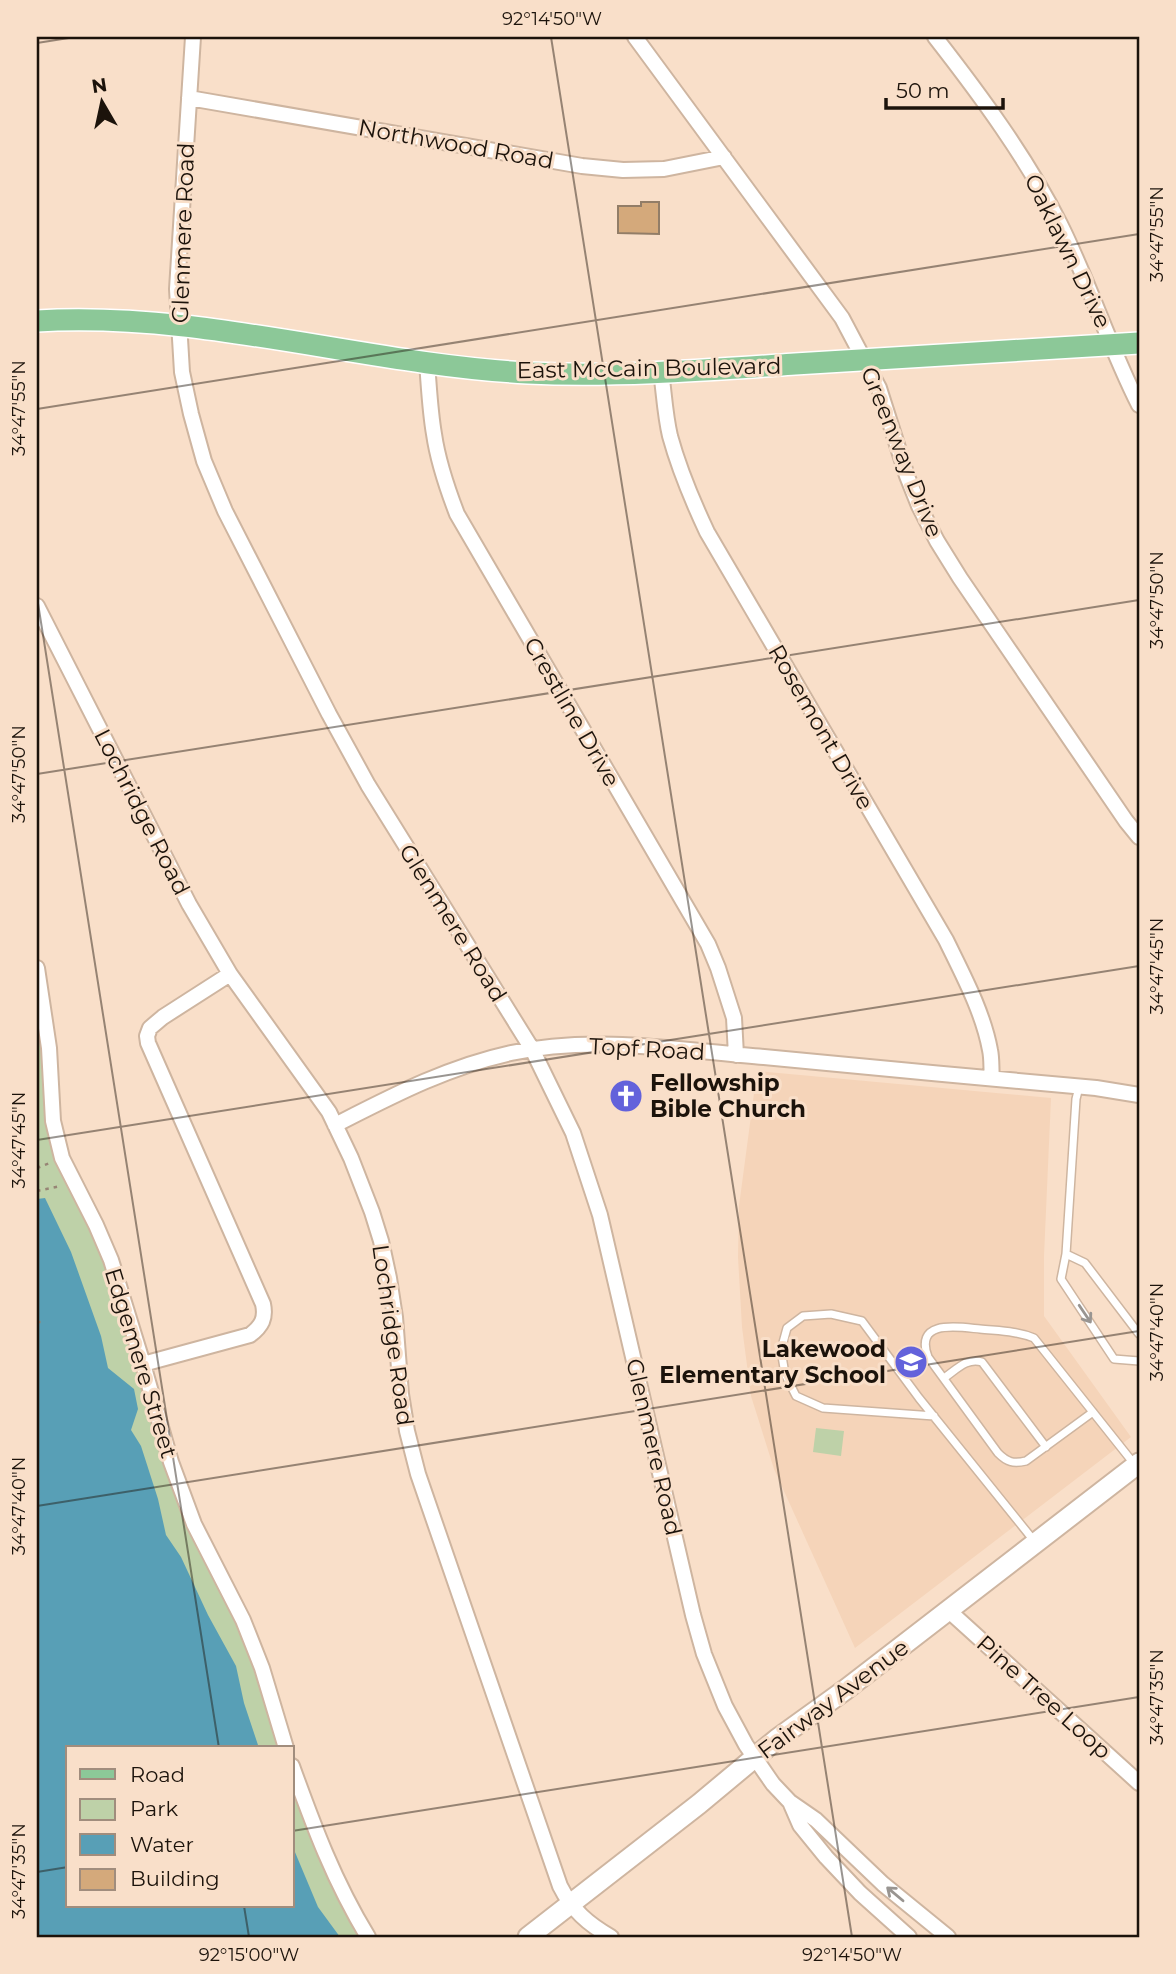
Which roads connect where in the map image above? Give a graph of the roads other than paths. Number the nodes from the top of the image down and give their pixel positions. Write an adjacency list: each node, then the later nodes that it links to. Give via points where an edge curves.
1 (193, 37): 4 (street, Glenmere Road)
2 (635, 37): 5 (street, Greenway Drive)
3 (935, 37): 9 (street, Oaklawn Drive, via 1036,180 1078,262)
4 (189, 98): 5 (street, Northwood Road, via 623,170 664,169); 7 (street, Glenmere Road, via 177,289)
5 (724, 157): 10 (street, Greenway Drive, via 835,308)
6 (37, 321): 7 (main road, East McCain Boulevard, via 114,319)
7 (179, 325): 11 (main road, East McCain Boulevard); 18 (street, Glenmere Road, via 191,414 225,511 368,785)
8 (1139, 343): 9 (main road, East McCain Boulevard)
9 (1112, 345): 10 (main road, East McCain Boulevard); 13 (street, Oaklawn Drive)
10 (864, 360): 12 (main road, East McCain Boulevard); 15 (street, Greenway Drive, via 879,388 919,506 937,541)
11 (427, 363): 12 (main road, East McCain Boulevard, via 530,373); 19 (street, Crestline Drive, via 435,442 457,514 708,944 734,1018)
12 (661, 371): 20 (street, Rosemont Drive, via 670,434 692,500 946,940 981,1020)
13 (1139, 405)
14 (37, 606): 17 (street, Lochridge Road, via 189,904)
15 (1139, 837)
16 (37, 968): 27 (street, Edgemere Street, via 54,1129 62,1158 111,1260)
17 (230, 974): 23 (street, Lochridge Road); 27 (street, via 150,1028 148,1043 263,1304 262,1323 250,1335)
18 (532, 1049): 19 (street, Topf Road, via 627,1045); 23 (street, Topf Road, via 439,1074); 36 (street, Glenmere Road, via 573,1133 600,1215 704,1654 725,1706)
19 (736, 1055): 20 (street, Topf Road)
20 (992, 1078): 21 (street, Topf Road)
21 (1079, 1086): 22 (street, Topf Road); 24 (lane)
22 (1139, 1095)
23 (335, 1125): 40 (street, Lochridge Road, via 381,1241 395,1317 401,1394 418,1474)
24 (1066, 1254): 25 (lane, via 1085,1263); 26 (lane, one-way to 26, via 1061,1279 1114,1359)
25 (1139, 1334)
26 (1139, 1361)
27 (143, 1364): 35 (street, Edgemere Street, via 186,1505 243,1620)
28 (944, 1378): 29 (lane, via 924,1347 932,1331 947,1326 1021,1333 1034,1338); 31 (lane, via 1006,1461 1026,1461); 31 (lane, via 969,1361 982,1362)
29 (1093, 1412): 31 (lane); 32 (lane)
30 (934, 1416): 30 (lane, via 862,1321 831,1314 803,1316 787,1328 781,1350 785,1374 796,1396 823,1408); 33 (lane)
31 (1046, 1447)
32 (1138, 1465): 33 (street, Fairway Avenue)
33 (1036, 1543): 34 (street, Fairway Avenue)
34 (948, 1610): 36 (street, Fairway Avenue); 38 (street, Pine Tree Loop)
35 (285, 1746)
36 (755, 1758): 39 (street, Glenmere Road); 40 (street, Fairway Avenue)
37 (294, 1771): 41 (street, via 329,1865)
38 (1139, 1783)
39 (790, 1802): 44 (street, Glenmere Road, via 800,1825 826,1857); 45 (street, Glenmere Road, one-way to 39)
40 (570, 1904): 42 (street, Fairway Avenue); 43 (street, Lochridge Road, via 589,1924)
41 (368, 1937)
42 (528, 1937)
43 (611, 1937)
44 (909, 1937)
45 (948, 1937)

